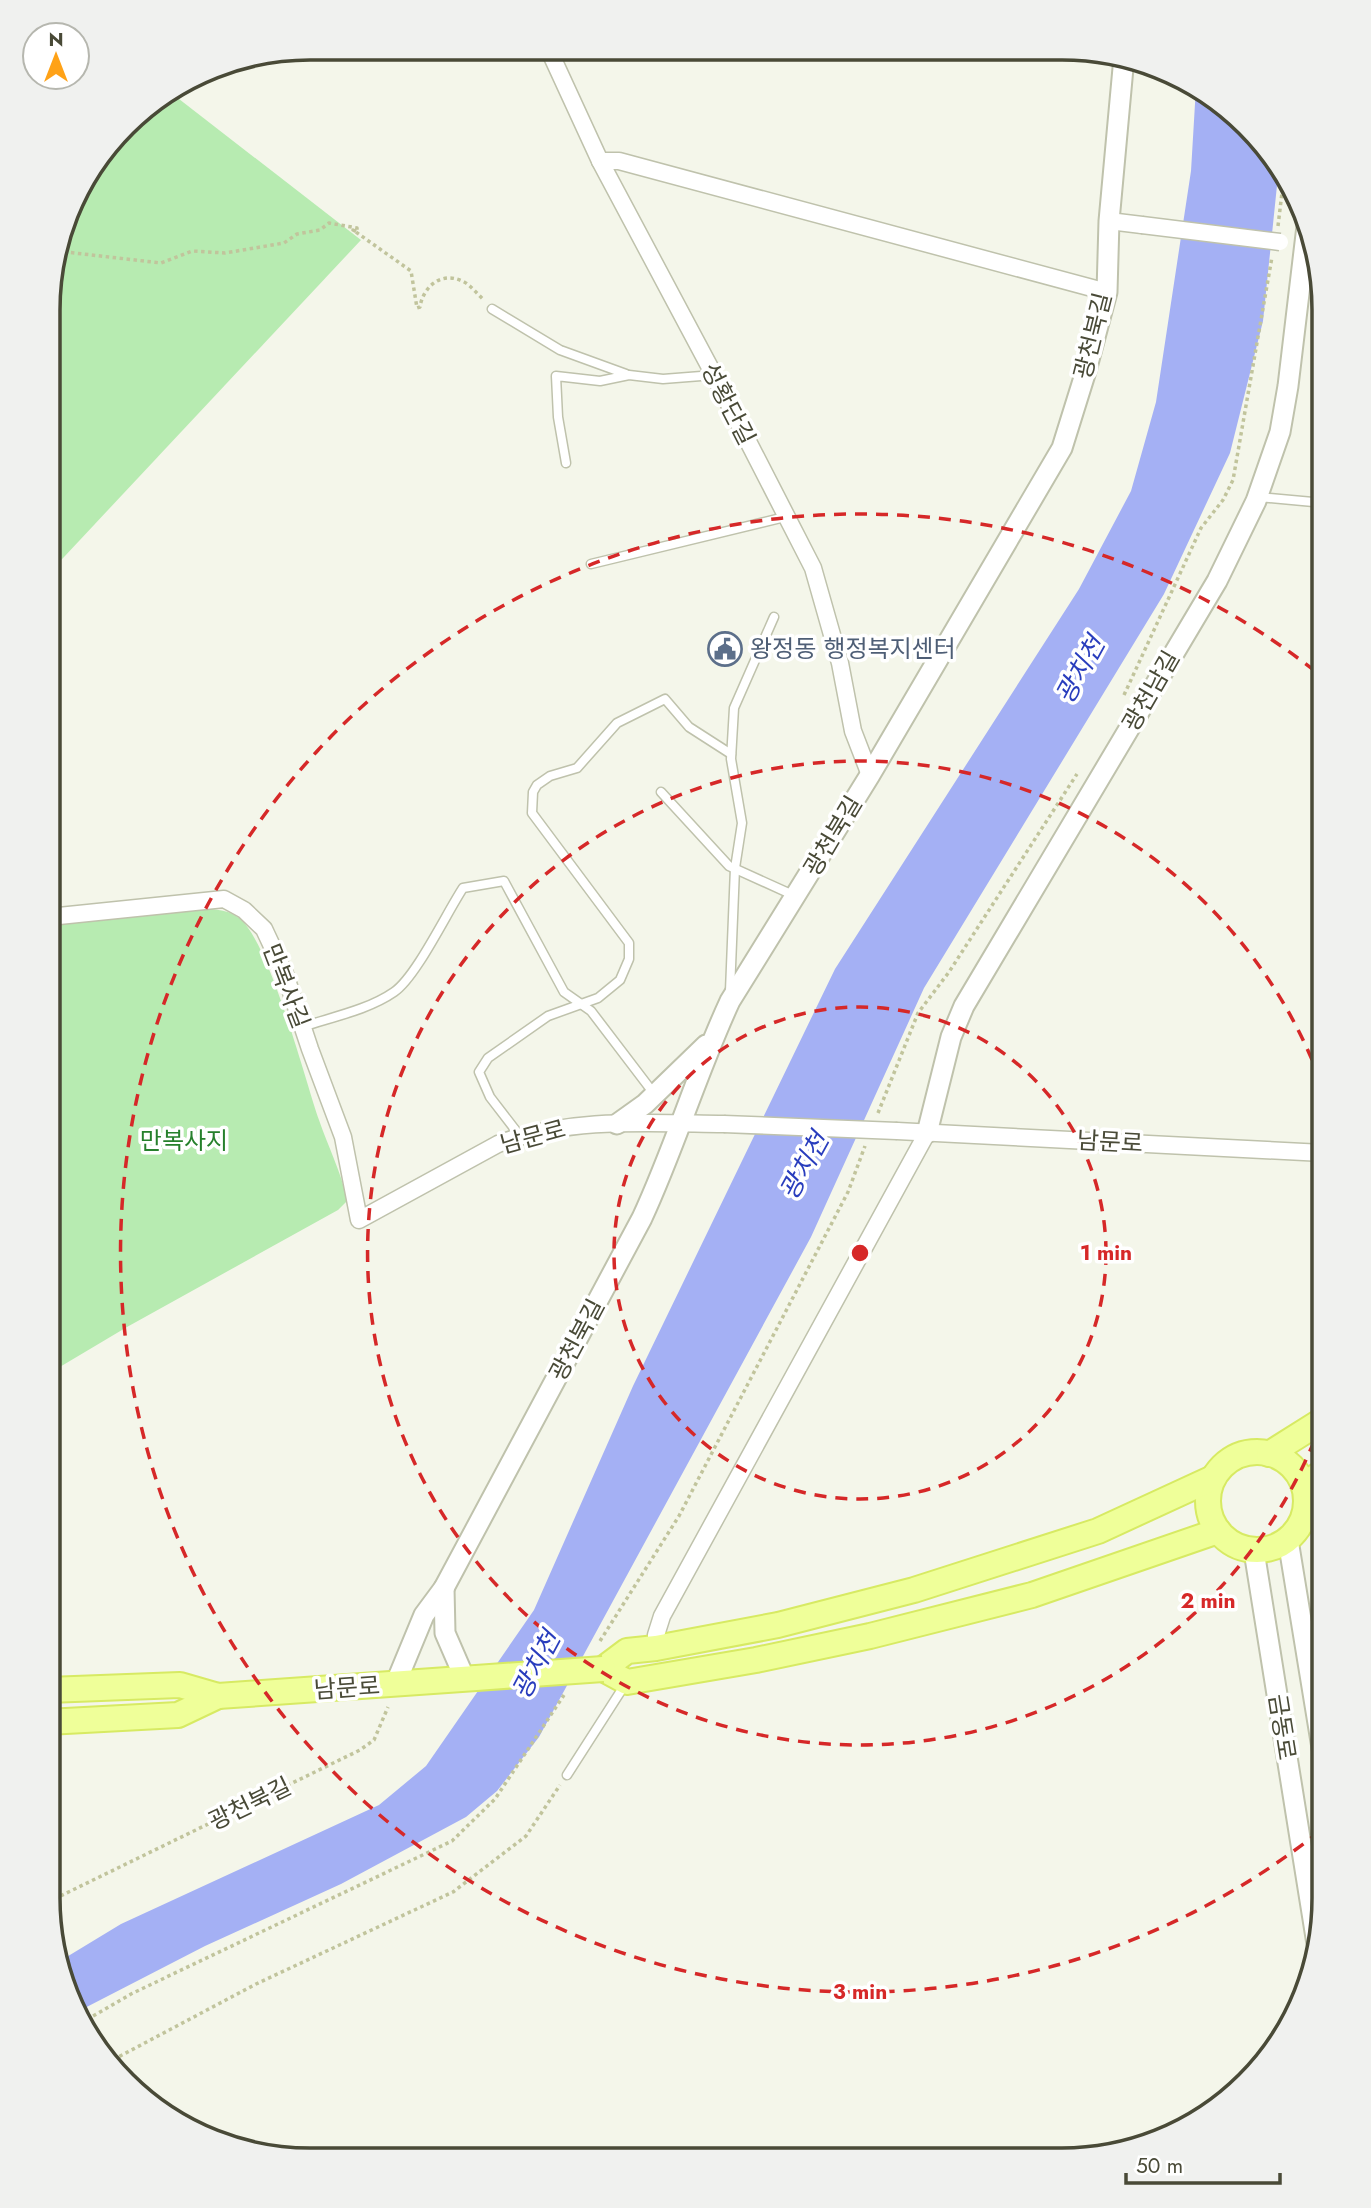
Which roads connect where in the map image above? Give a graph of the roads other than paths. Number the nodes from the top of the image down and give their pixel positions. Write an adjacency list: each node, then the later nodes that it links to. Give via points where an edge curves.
1 (554, 60): 3 (street, 성황단길)
2 (1123, 67): 4 (street, 광천북길)
3 (600, 161): 7 (street, via 618,161); 10 (street, 성황단길)
4 (1109, 221): 5 (street, bridge, via 1277,242); 7 (street, 광천북길)
5 (1301, 237)
6 (1305, 254): 12 (street, 광천남길, via 1280,432)
7 (1107, 292): 18 (street, 광천북길, via 1062,448)
8 (492, 309): 9 (lane, via 560,350)
9 (629, 375): 10 (lane, via 663,379); 11 (lane, via 600,381 556,376)
10 (714, 375): 14 (street, 성황단길)
11 (566, 463)
12 (1258, 497): 13 (lane); 30 (street, 광천남길, via 1217,581 964,1006 951,1037)
13 (1312, 502)
14 (785, 517): 15 (lane); 18 (street, 성황단길, via 813,568 841,663 853,731)
15 (591, 564)
16 (774, 617): 17 (lane, via 734,708)
17 (732, 754): 20 (lane, via 742,823); 24 (lane, via 689,727 665,699 617,723 577,768 537,785 532,813 629,943 629,959 620,980 598,998)
18 (870, 775): 21 (street, 광천북길)
19 (661, 792): 20 (lane)
20 (735, 868): 21 (lane); 23 (lane)
21 (796, 897): 23 (street, 광천북길)
22 (60, 916): 25 (street, 만복사길, via 223,899 244,910 264,929)
23 (730, 1001): 26 (street, 광천북길)
24 (579, 1004): 25 (lane, via 564,992 504,881 463,888 412,972 395,991); 27 (lane, via 591,1011); 31 (lane, via 548,1016 488,1058 479,1072 490,1097)
25 (302, 1027): 33 (street, 만복사길, via 343,1136)
26 (712, 1039): 27 (street); 29 (street, 광천북길)
27 (655, 1095): 28 (street)
28 (617, 1124): 29 (street, 남문로); 31 (street, 남문로)
29 (681, 1124): 30 (street, 남문로, bridge); 42 (street, 광천북길, via 642,1218)
30 (927, 1133): 32 (street, 남문로); 45 (street, via 662,1616)
31 (520, 1136): 33 (street, 남문로)
32 (1312, 1152)
33 (359, 1220)
34 (1312, 1427): 35 (main road)
35 (1269, 1454): 36 (main road, via 1237,1456); 37 (main road)
36 (1213, 1478): 39 (main road, via 1208,1510); 43 (main road, via 1098,1531)
37 (1312, 1478)
38 (1312, 1484): 40 (main road, via 1304,1517)
39 (1217, 1531): 41 (main road, via 1238,1547); 44 (main road, via 1032,1595)
40 (1288, 1540): 41 (main road); 50 (street, 금동로)
41 (1254, 1551): 55 (street, 금동로)
42 (443, 1588): 47 (street, via 446,1633); 49 (street, 광천북길, via 424,1615)
43 (914, 1590): 44 (main road); 45 (main road, via 778,1625)
44 (923, 1624): 48 (main road)
45 (656, 1648): 46 (main road, via 628,1651)
46 (603, 1669): 47 (main road, 남문로, bridge); 48 (main road)
47 (470, 1679): 49 (main road, 남문로)
48 (627, 1682): 54 (lane)
49 (395, 1685): 52 (main road, 남문로)
50 (1312, 1687)
51 (60, 1690): 52 (main road, 남문로, via 180,1685)
52 (218, 1696): 53 (main road, 남문로, via 178,1715)
53 (60, 1721)
54 (567, 1775)
55 (1311, 1909)

